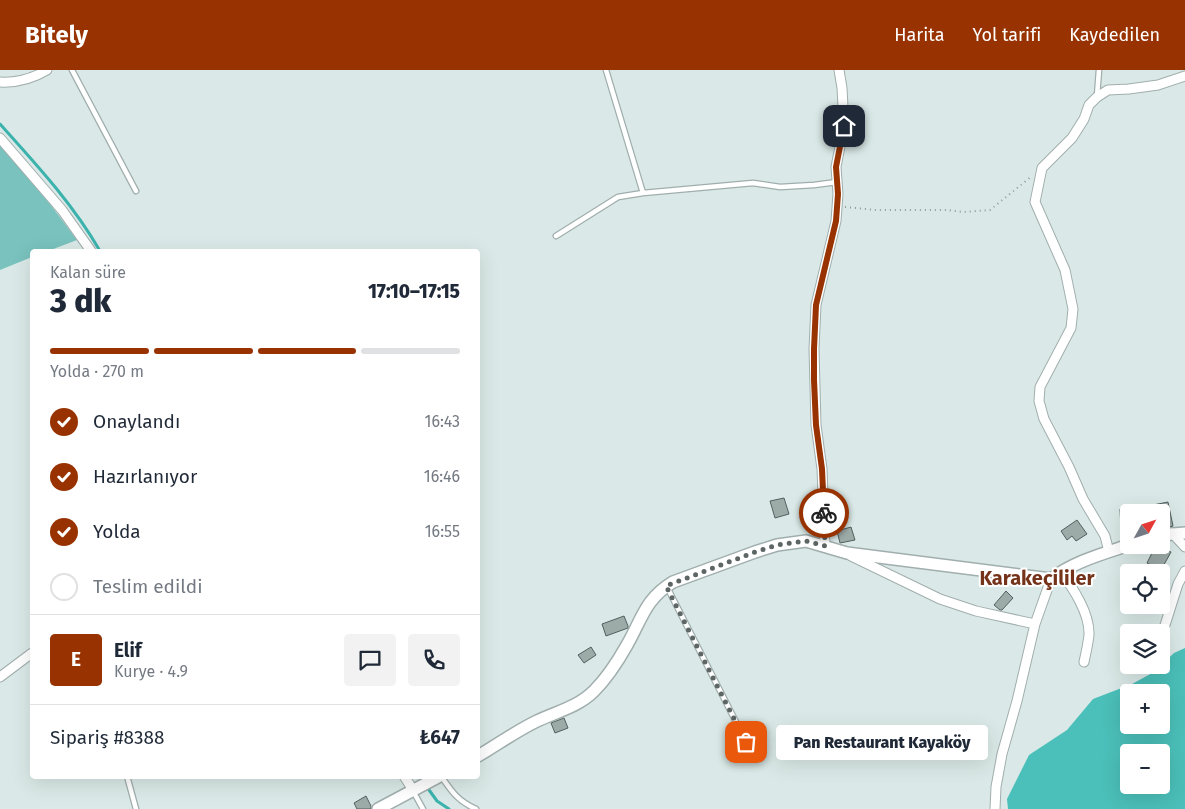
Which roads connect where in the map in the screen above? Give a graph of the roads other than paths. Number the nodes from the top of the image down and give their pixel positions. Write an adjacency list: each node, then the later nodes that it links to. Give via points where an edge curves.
1 (47, 70): 7 (street, via 24,81)
2 (72, 70): 11 (lane)
3 (606, 70): 12 (lane)
4 (839, 70): 10 (street, via 844,126)
5 (1099, 70): 8 (lane)
6 (1185, 76): 8 (street, via 1158,85 1108,90)
7 (0, 82)
8 (1097, 97): 21 (street, via 1089,105 1072,138 1042,168 1035,202 1065,270 1072,309 1071,328 1040,388 1039,401 1044,419 1083,499 1105,536)
9 (0, 138): 14 (street, via 62,210)
10 (837, 182): 12 (lane, via 780,187 753,183); 18 (street, via 836,221 816,305 814,349)
11 (136, 191)
12 (643, 193): 13 (lane, via 618,197)
13 (556, 236)
14 (90, 249)
15 (1185, 533): 16 (street)
16 (1170, 534)
17 (1170, 536): 19 (street)
18 (825, 546): 22 (street); 25 (street, via 806,541 777,545)
19 (1185, 547)
20 (1120, 548): 21 (street)
21 (1109, 552): 24 (street)
22 (846, 553): 24 (street); 26 (street, via 940,599)
23 (1185, 572): 27 (street)
24 (1055, 576): 26 (street); 29 (street, via 1069,583 1084,609 1089,633)
25 (666, 586): 31 (street, via 647,606 628,644 594,691 580,703 536,722); 32 (lane)
26 (1035, 624): 42 (street, via 1002,754)
27 (1165, 624)
28 (30, 654): 30 (street)
29 (1084, 662)
30 (0, 677)
31 (480, 755)
32 (756, 759)
33 (128, 779): 38 (lane)
34 (406, 779): 37 (street)
35 (435, 779): 37 (street)
36 (438, 779): 41 (lane, via 466,805)
37 (414, 790): 39 (street); 40 (lane)
38 (136, 809)
39 (378, 809)
40 (423, 809)
41 (476, 809)
42 (995, 809)

